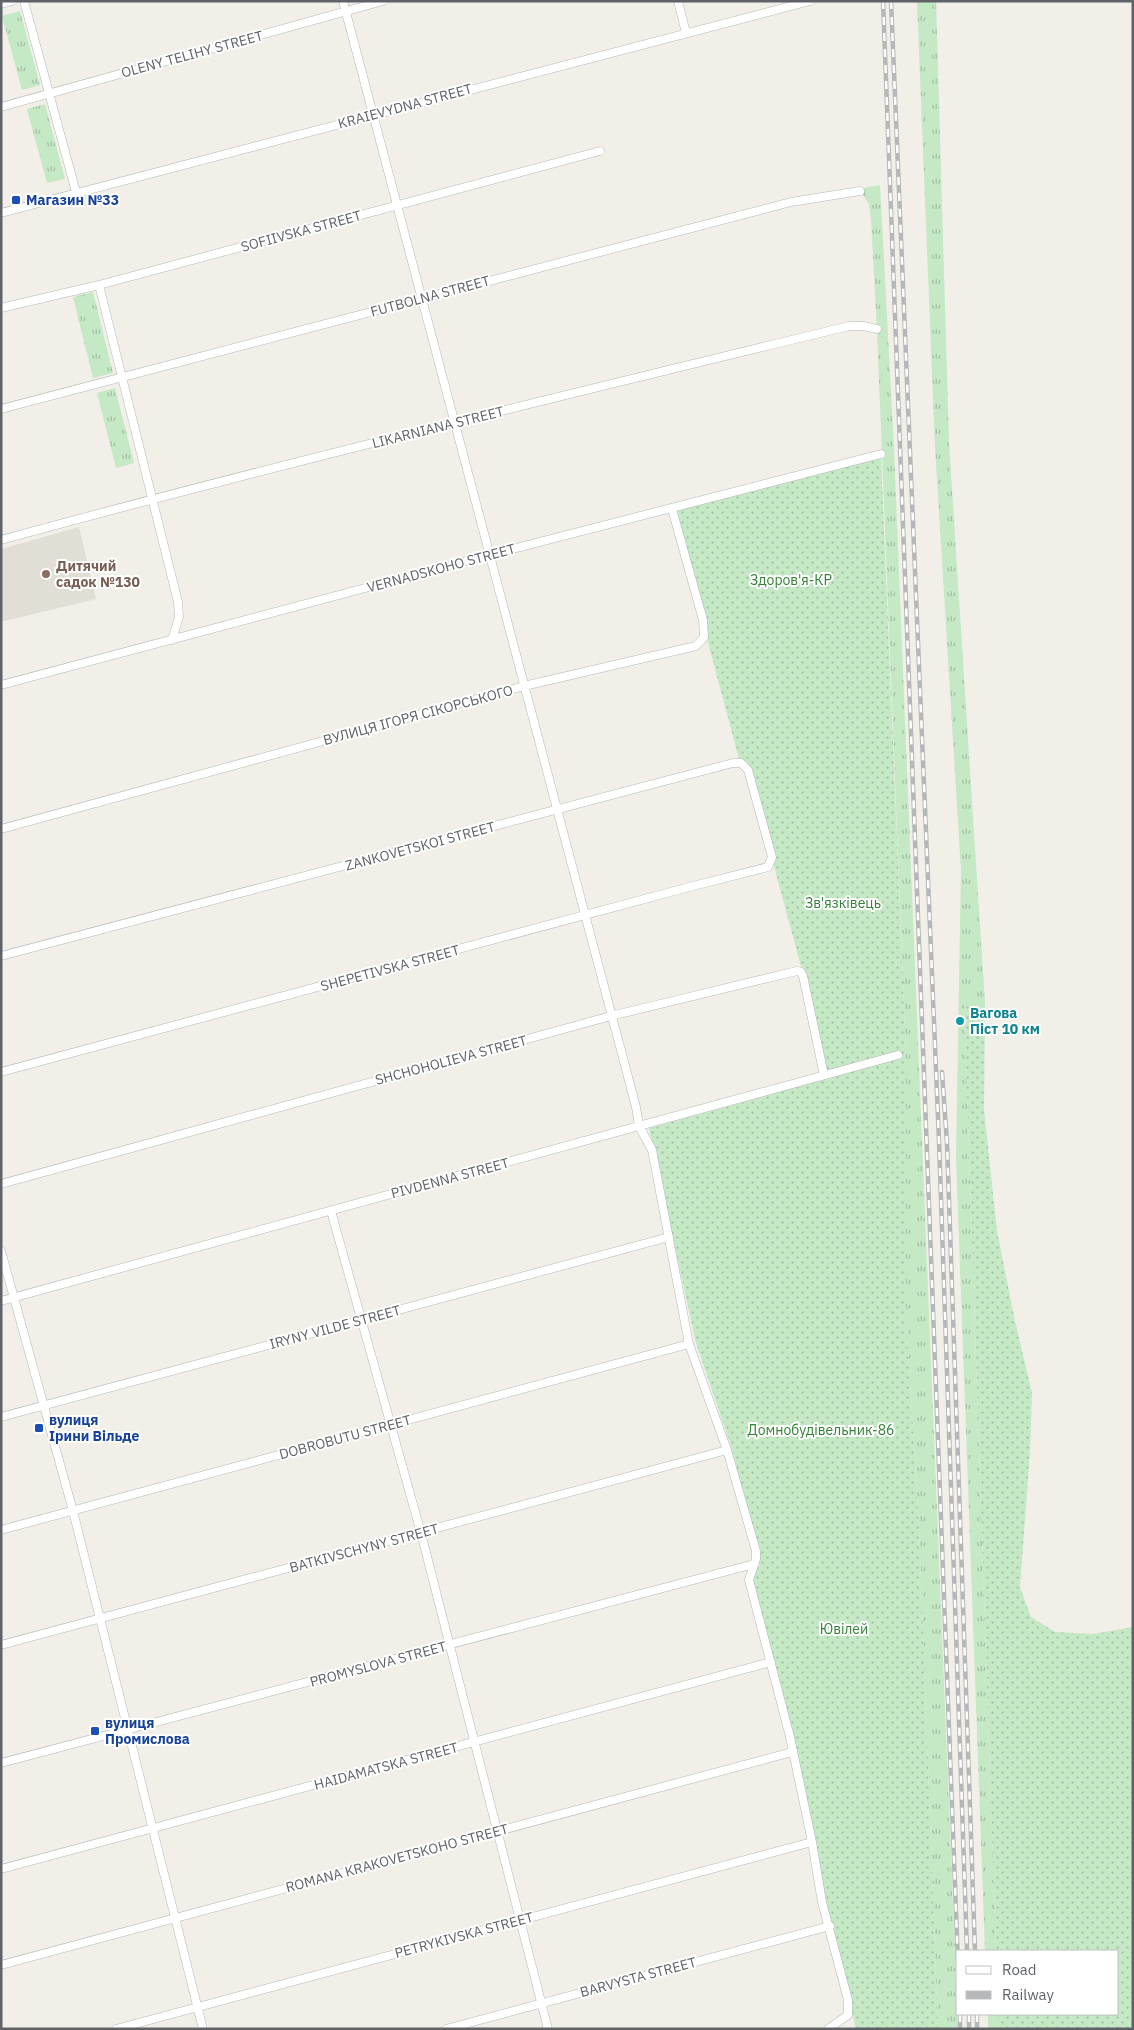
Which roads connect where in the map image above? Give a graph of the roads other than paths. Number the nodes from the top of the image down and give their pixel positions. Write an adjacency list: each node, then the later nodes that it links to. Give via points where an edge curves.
1 (12, 1): 7 (street)
2 (24, 1): 10 (street)
3 (343, 1): 8 (street)
4 (383, 1): 8 (street, OLENY TELIHY STREET)
5 (678, 1): 9 (street)
6 (810, 1): 9 (street, KRAIEVYDNA STREET)
7 (1, 4)
8 (346, 11): 10 (street, OLENY TELIHY STREET); 12 (street)
9 (686, 33): 12 (street, KRAIEVYDNA STREET)
10 (49, 93): 11 (street, OLENY TELIHY STREET); 14 (street)
11 (1, 107)
12 (374, 114): 14 (street, KRAIEVYDNA STREET); 16 (street)
13 (600, 151): 16 (street, SOFIIVSKA STREET)
14 (76, 192): 17 (street, KRAIEVYDNA STREET)
15 (860, 192): 19 (street, FUTBOLNA STREET, via 791,202)
16 (398, 205): 18 (street, SOFIIVSKA STREET); 19 (street)
17 (1, 213)
18 (99, 285): 20 (street, SOFIIVSKA STREET); 22 (street)
19 (421, 298): 22 (street, FUTBOLNA STREET); 24 (street)
20 (1, 308)
21 (877, 329): 24 (street, LIKARNIANA STREET, via 849,326)
22 (121, 378): 23 (street, FUTBOLNA STREET); 26 (street)
23 (1, 409)
24 (455, 422): 26 (street, LIKARNIANA STREET); 29 (street)
25 (881, 454): 27 (street, VERNADSKOHO STREET)
26 (151, 499): 28 (street, LIKARNIANA STREET); 30 (street, via 178,602 179,617)
27 (672, 509): 29 (street, VERNADSKOHO STREET); 32 (street, ВУЛИЦЯ ІГОРЯ СІКОРСЬКОГО, via 703,620 704,637 699,644)
28 (1, 540)
29 (488, 555): 30 (street, VERNADSKOHO STREET); 32 (street)
30 (172, 640): 31 (street, VERNADSKOHO STREET)
31 (1, 685)
32 (524, 686): 33 (street); 34 (street, ВУЛИЦЯ ІГОРЯ СІКОРСЬКОГО)
33 (558, 810): 35 (street, ZANKOVETSKOI STREET, via 741,763 748,770); 36 (street); 37 (street, ZANKOVETSKOI STREET)
34 (1, 829)
35 (772, 858): 36 (street, SHEPETIVSKA STREET, via 768,867)
36 (585, 916): 38 (street); 40 (street, SHEPETIVSKA STREET)
37 (1, 956)
38 (611, 1016): 41 (street, SHCHOHOLIEVA STREET, via 801,972); 42 (street); 43 (street, SHCHOHOLIEVA STREET)
39 (898, 1055): 41 (street, PIVDENNA STREET)
40 (1, 1072)
41 (824, 1075): 42 (street, PIVDENNA STREET)
42 (639, 1126): 44 (street, PIVDENNA STREET); 45 (street, via 652,1150)
43 (1, 1184)
44 (331, 1210): 47 (street, PIVDENNA STREET); 49 (street)
45 (669, 1237): 49 (street, IRYNY VILDE STREET); 50 (street)
46 (1, 1251): 47 (street)
47 (15, 1298): 48 (street, PIVDENNA STREET); 51 (street)
48 (1, 1301)
49 (362, 1320): 51 (street, IRYNY VILDE STREET); 53 (street)
50 (689, 1344): 53 (street, DOBROBUTU STREET); 54 (street)
51 (45, 1405): 52 (street, IRYNY VILDE STREET); 55 (street)
52 (1, 1417)
53 (391, 1425): 55 (street, DOBROBUTU STREET); 57 (street)
54 (727, 1450): 57 (street, BATKIVSCHYNY STREET); 58 (street, via 754,1544)
55 (73, 1510): 56 (street, DOBROBUTU STREET); 59 (street)
56 (1, 1530)
57 (421, 1533): 59 (street, BATKIVSCHYNY STREET); 60 (street)
58 (754, 1564): 60 (street, PROMYSLOVA STREET); 62 (street, via 749,1580)
59 (100, 1619): 61 (street, BATKIVSCHYNY STREET); 63 (street)
60 (450, 1644): 63 (street, PROMYSLOVA STREET); 64 (street)
61 (1, 1646)
62 (771, 1662): 64 (street, HAIDAMATSKA STREET); 65 (street)
63 (127, 1730): 66 (street, PROMYSLOVA STREET); 67 (street)
64 (475, 1742): 67 (street, HAIDAMATSKA STREET); 68 (street)
65 (792, 1752): 68 (street, ROMANA KRAKOVETSKOHO STREET); 69 (street)
66 (1, 1763)
67 (151, 1829): 70 (street, HAIDAMATSKA STREET); 71 (street)
68 (497, 1831): 71 (street, ROMANA KRAKOVETSKOHO STREET); 72 (street)
69 (812, 1842): 72 (street, PETRYKIVSKA STREET); 73 (street, via 822,1902)
70 (1, 1870)
71 (174, 1918): 74 (street, ROMANA KRAKOVETSKOHO STREET); 76 (street)
72 (520, 1920): 75 (street); 76 (street, PETRYKIVSKA STREET)
73 (830, 1926): 75 (street, BARVYSTA STREET); 81 (street, via 848,2000 848,2015)
74 (1, 1965)
75 (541, 2004): 79 (street, BARVYSTA STREET); 80 (street)
76 (197, 2007): 77 (street, PETRYKIVSKA STREET); 78 (street)
77 (116, 2029)
78 (202, 2029)
79 (446, 2029)
80 (548, 2029)
81 (828, 2029)

